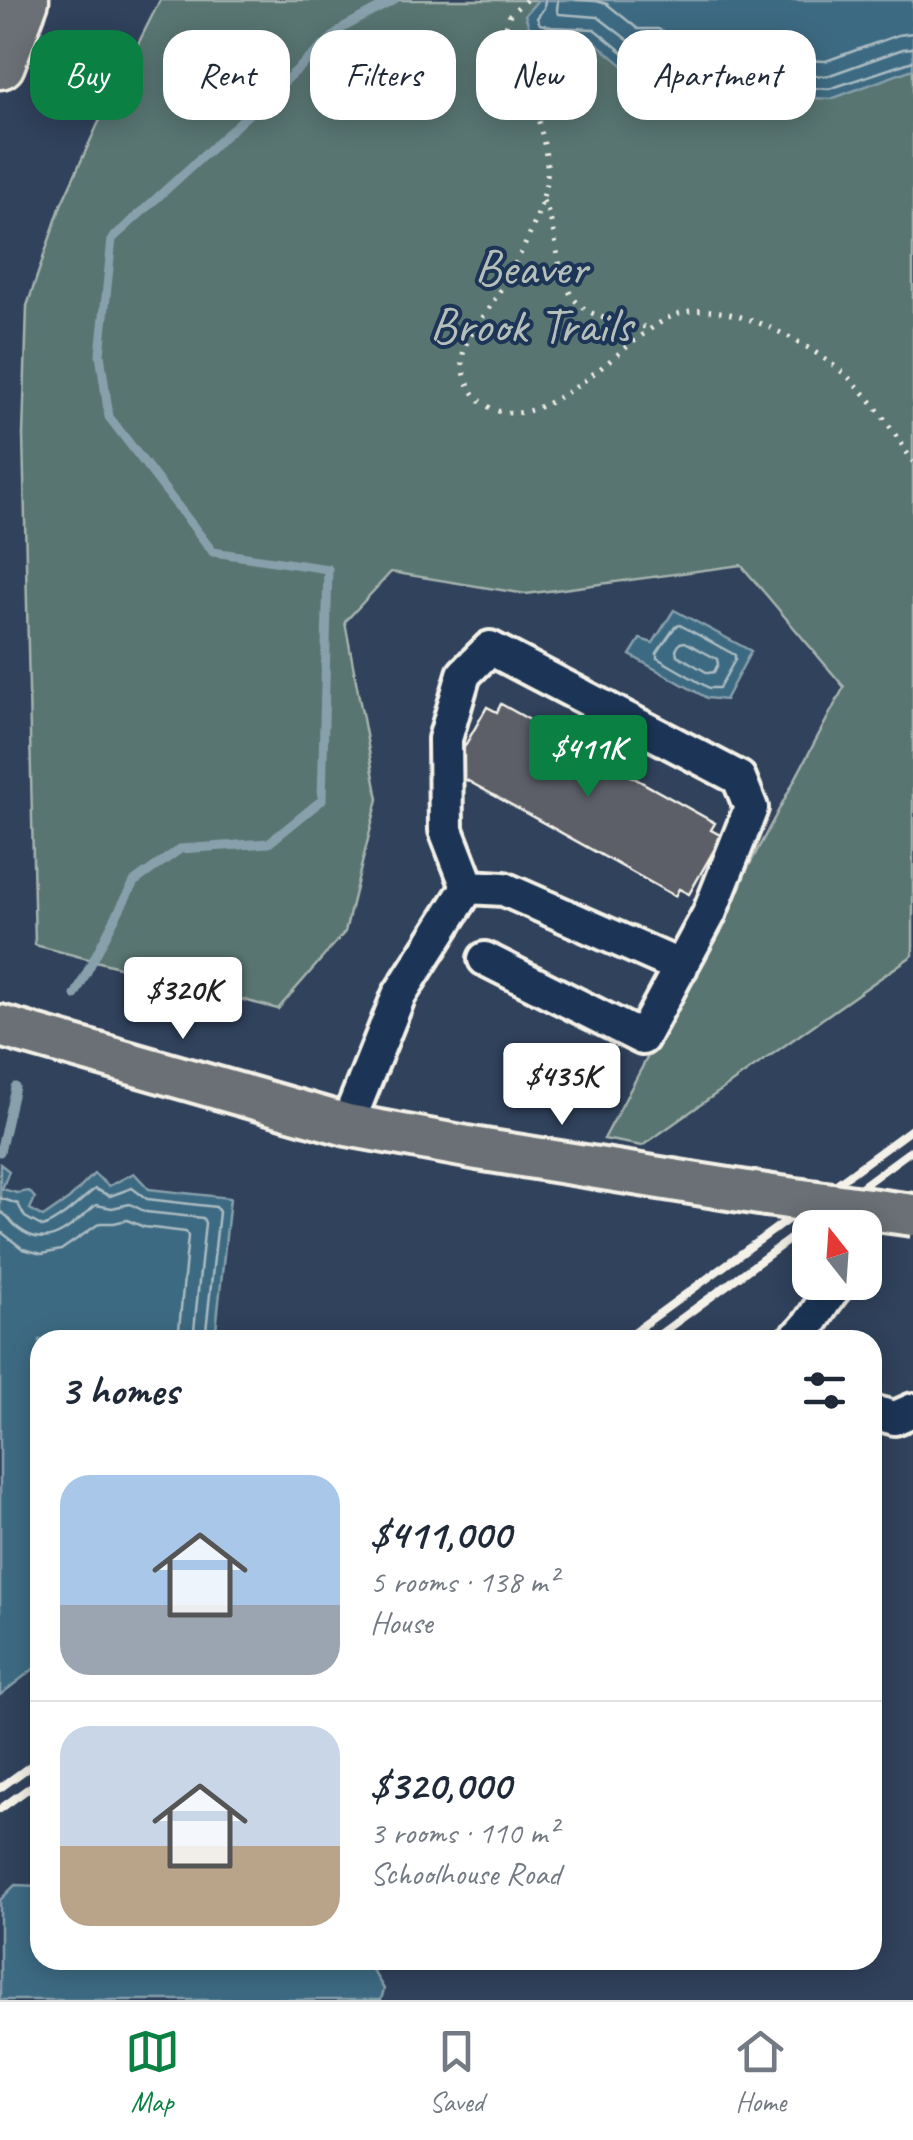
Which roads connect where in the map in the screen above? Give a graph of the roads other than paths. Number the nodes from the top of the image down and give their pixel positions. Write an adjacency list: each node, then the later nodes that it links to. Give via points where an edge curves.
1 (24, 0): 2 (highway)
2 (0, 64)
3 (468, 887): 5 (lane, via 504,888); 5 (lane, via 446,830 445,739 464,674 490,648 739,778 751,808); 7 (lane, via 399,995)
4 (485, 960): 5 (lane, via 642,1038)
5 (680, 967)
6 (0, 1026): 7 (main road)
7 (347, 1124): 8 (main road, bridge)
8 (913, 1215)
9 (824, 1300): 10 (lane)
10 (807, 1330)
11 (913, 1410): 12 (lane, via 895,1418)
12 (882, 1415)

